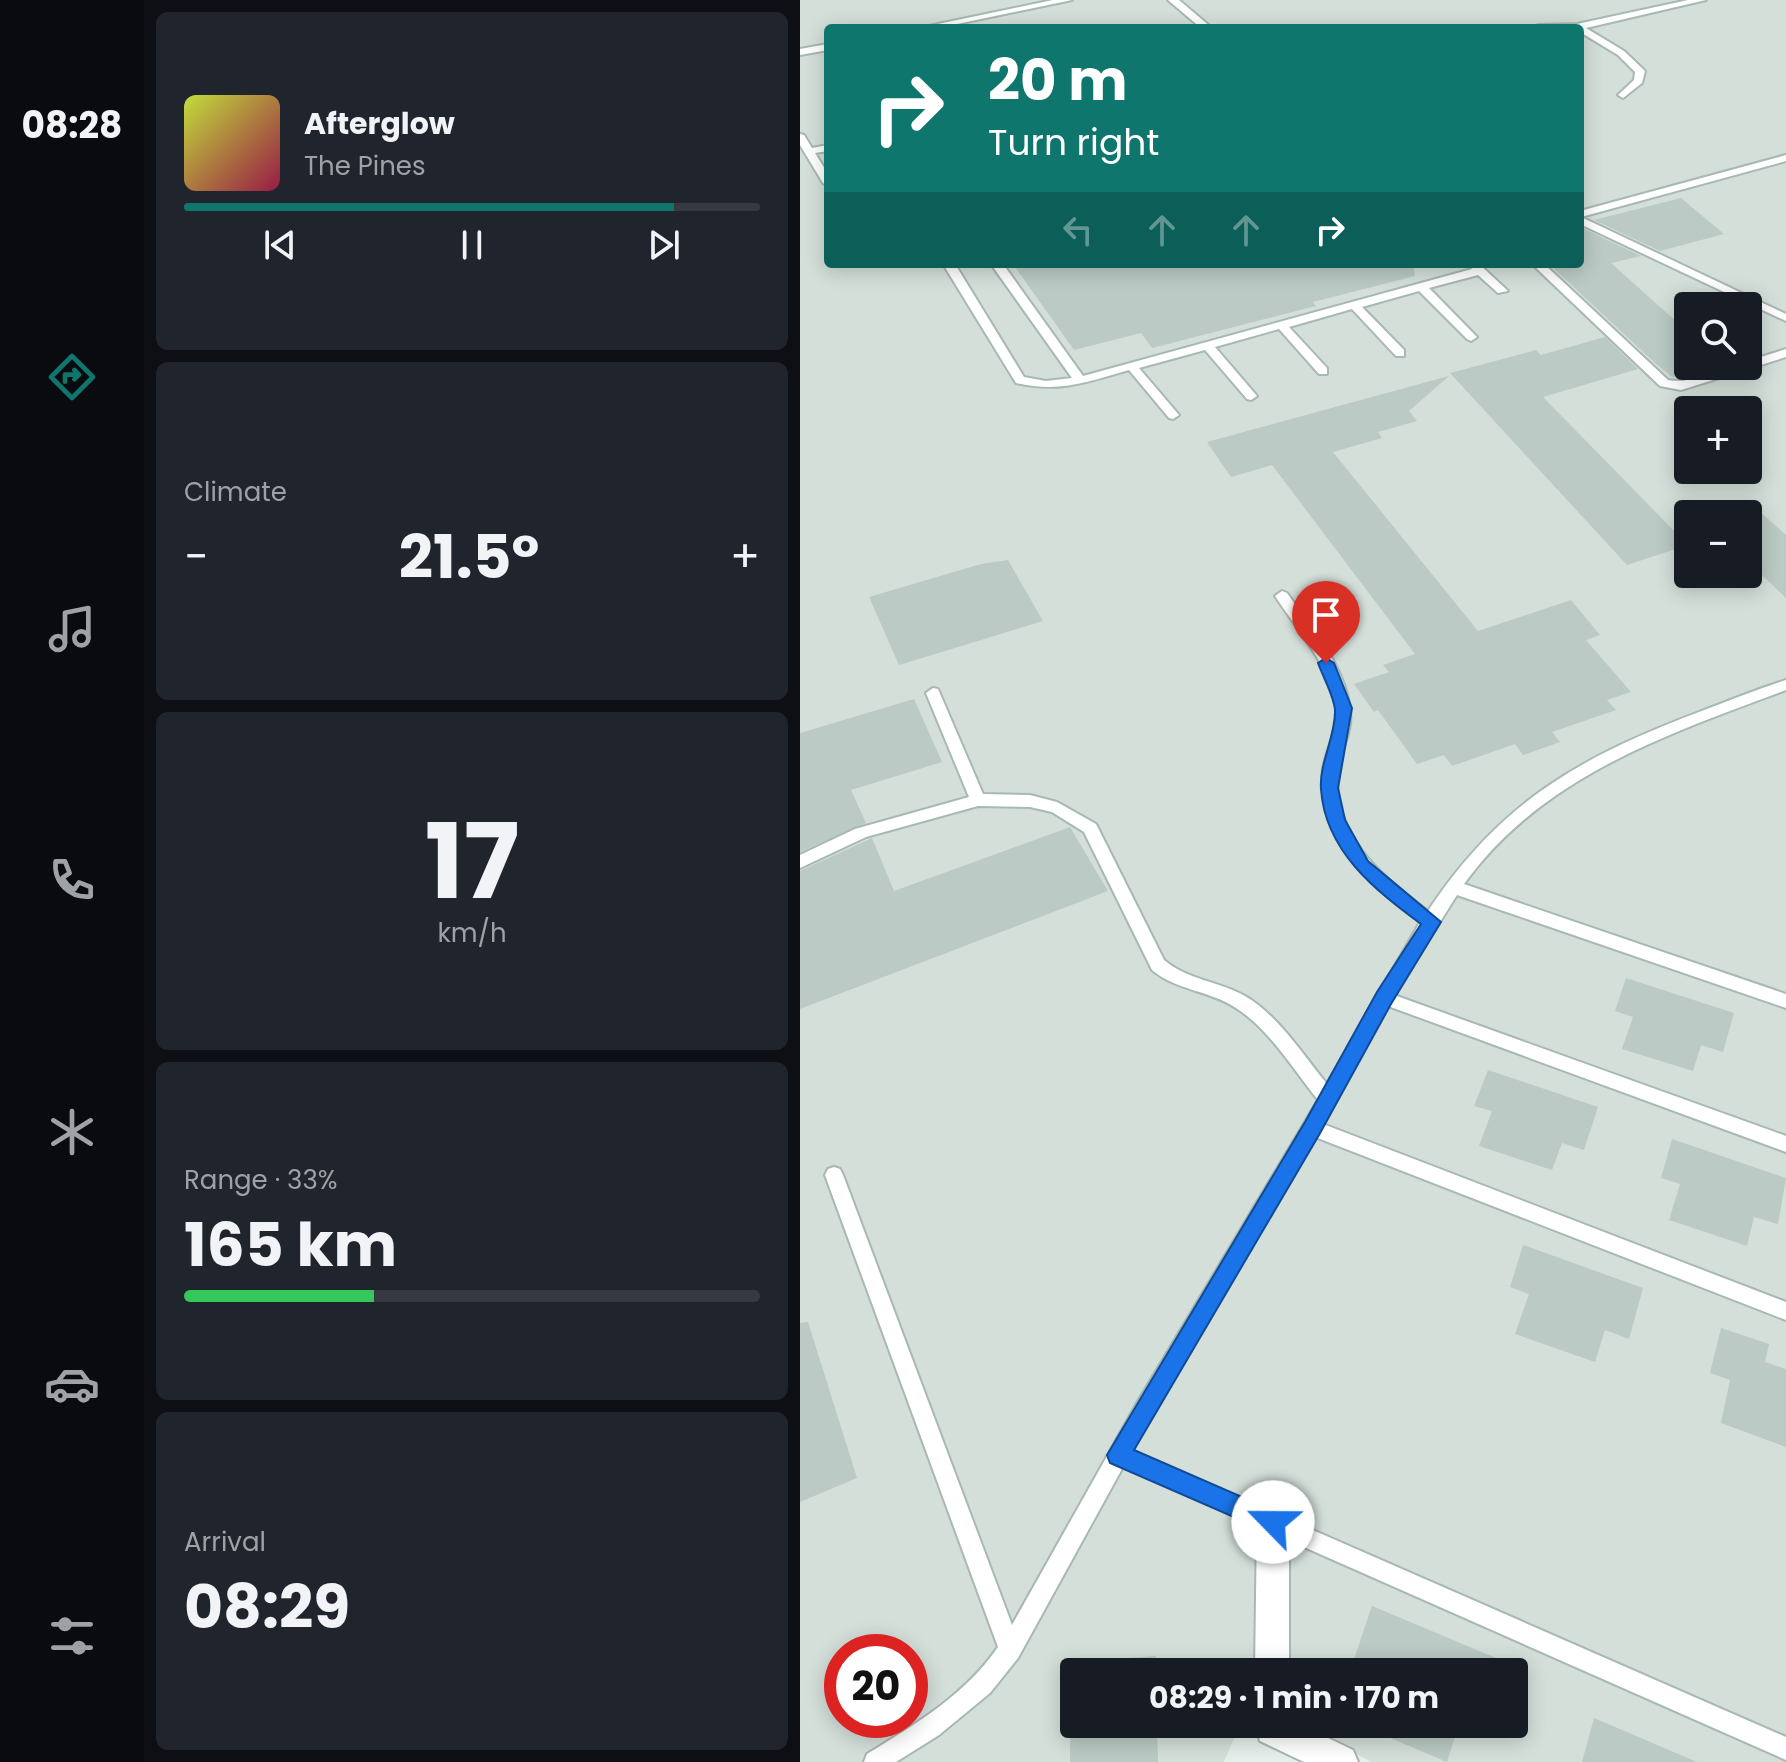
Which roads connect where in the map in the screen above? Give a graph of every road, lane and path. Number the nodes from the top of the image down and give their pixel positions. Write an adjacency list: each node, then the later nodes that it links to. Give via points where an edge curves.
1 (1067, 0): 4 (lane)
2 (1173, 0): 5 (lane)
3 (1701, 0): 6 (lane)
4 (944, 24)
5 (1202, 24)
6 (1584, 27)
7 (1584, 31): 10 (lane, via 1640,71 1639,81)
8 (824, 48): 9 (lane)
9 (800, 52)
10 (1623, 95)
11 (800, 137): 13 (lane)
12 (824, 149): 13 (lane)
13 (809, 151): 15 (lane)
14 (1786, 158): 16 (lane)
15 (824, 176)
16 (1584, 213)
17 (1584, 222): 27 (lane)
18 (951, 268): 37 (lane, via 1020,380 1046,385)
19 (1000, 268): 37 (lane)
20 (1473, 268): 23 (lane)
21 (1477, 268): 24 (lane)
22 (1542, 268): 38 (lane, via 1664,383 1681,386)
23 (1421, 287): 26 (lane); 30 (lane)
24 (1502, 291)
25 (1786, 304): 27 (lane)
26 (1354, 305): 29 (lane); 32 (lane)
27 (1768, 308): 28 (lane)
28 (1786, 318)
29 (1281, 325): 31 (lane); 36 (lane)
30 (1471, 337)
31 (1207, 345): 35 (lane); 39 (lane)
32 (1400, 353)
33 (1786, 353): 34 (lane)
34 (1762, 360)
35 (1132, 367): 37 (lane); 40 (lane)
36 (1323, 371)
37 (1080, 380)
38 (1700, 380)
39 (1251, 396)
40 (1173, 415)
41 (1282, 596): 47 (lane, via 1326,663 1343,708 1329,788 1337,820 1362,866)
42 (1786, 685): 46 (lane, via 1574,773 1511,820)
43 (933, 693): 44 (lane)
44 (978, 800): 45 (lane, via 861,833); 50 (lane, via 1057,808 1090,828 1158,965 1176,979 1253,1010)
45 (800, 862)
46 (1453, 887): 47 (lane); 49 (lane)
47 (1432, 922): 48 (lane)
48 (1384, 998): 50 (lane); 52 (lane)
49 (1786, 1001)
50 (1328, 1099): 51 (lane)
51 (1312, 1128): 54 (lane); 55 (lane)
52 (1786, 1144)
53 (834, 1175): 57 (lane)
54 (1786, 1311)
55 (1118, 1455): 56 (lane); 57 (lane)
56 (1273, 1522): 58 (street); 60 (lane)
57 (1010, 1650): 61 (lane, via 982,1685 937,1723)
58 (1272, 1658)
59 (1291, 1738): 62 (street)
60 (1786, 1749)
61 (875, 1762)
62 (1341, 1762)

